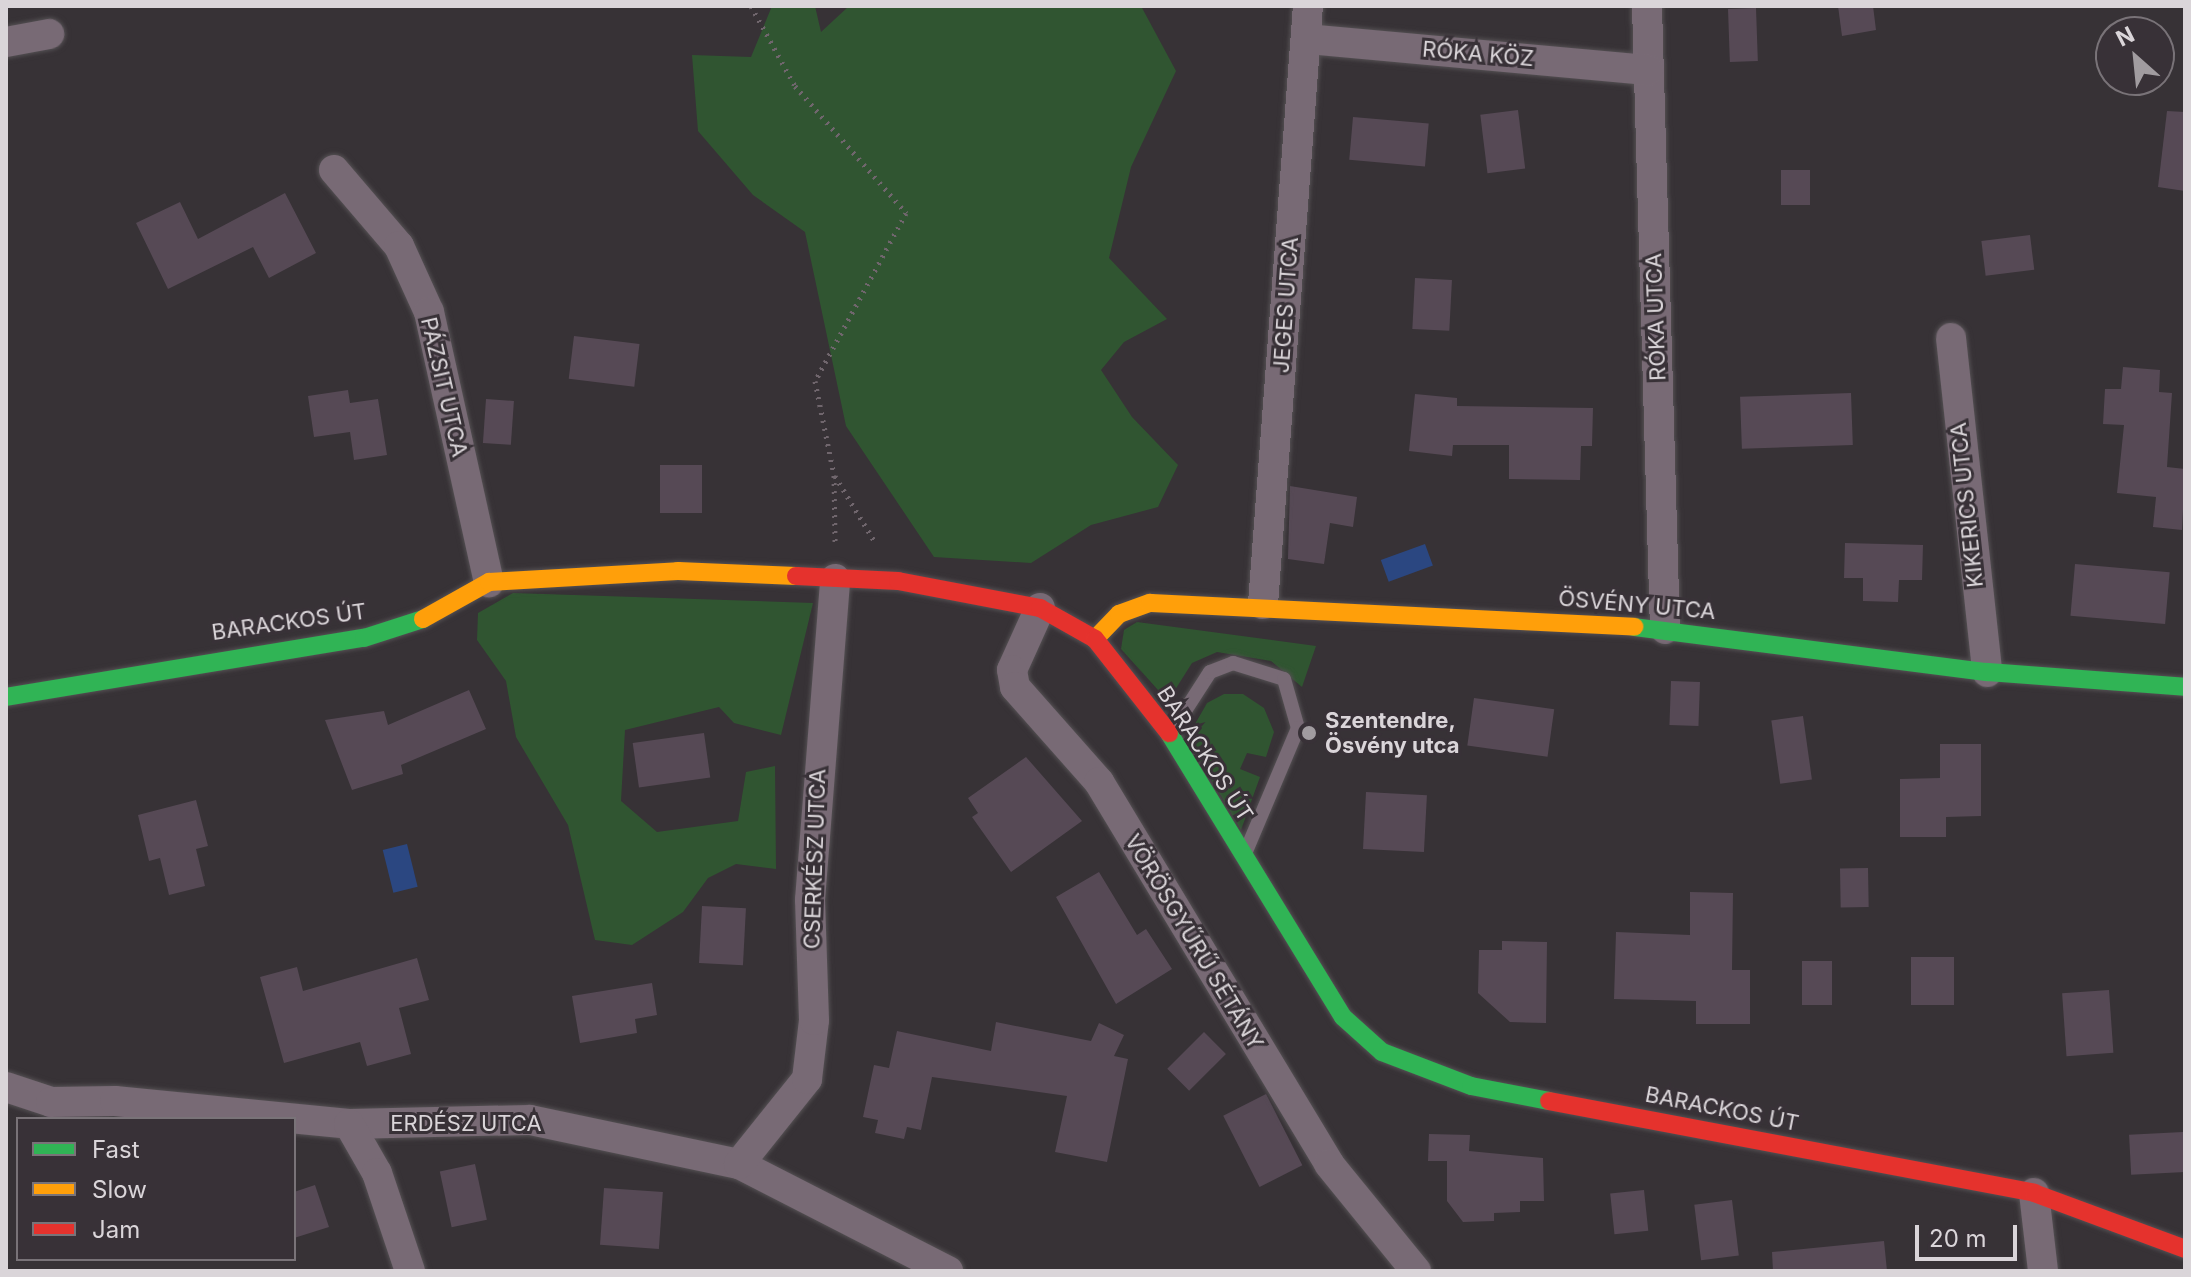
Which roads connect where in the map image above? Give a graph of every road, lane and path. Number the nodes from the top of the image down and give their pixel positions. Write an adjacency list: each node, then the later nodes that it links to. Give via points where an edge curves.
1 (751, 6): 10 (path, via 795,86 906,213 815,381)
2 (1308, 6): 5 (street, JEGES UTCA)
3 (1647, 6): 7 (street, RÓKA UTCA)
4 (49, 34): 6 (street)
5 (1307, 39): 7 (street, RÓKA KÖZ); 14 (street, JEGES UTCA)
6 (6, 42)
7 (1649, 70): 16 (street, RÓKA UTCA)
8 (334, 170): 13 (street, PÁZSIT UTCA, via 399,246 429,312)
9 (1951, 338): 18 (street, KIKERICS UTCA)
10 (834, 475): 11 (path); 12 (path)
11 (835, 579): 12 (street, BARACKOS ÚT); 13 (street, BARACKOS ÚT, via 678,571); 27 (street, CSERKÉSZ UTCA, via 810,900 814,1020 807,1079)
12 (898, 581): 15 (street, BARACKOS ÚT)
13 (489, 582): 20 (street, BARACKOS ÚT, via 437,615 364,638 120,673)
14 (1263, 604): 16 (street, ÖSVÉNY UTCA); 17 (street, ÖSVÉNY UTCA, via 1150,603 1119,614)
15 (1040, 608): 17 (street, BARACKOS ÚT); 32 (street, VÖRÖSGYŰRŰ SÉTÁNY, via 1012,670 1015,687 1099,782 1329,1164)
16 (1665, 629): 18 (street, ÖSVÉNY UTCA)
17 (1095, 639): 21 (street, BARACKOS ÚT)
18 (1987, 672): 19 (street, ÖSVÉNY UTCA)
19 (2185, 687)
20 (6, 697)
21 (1170, 735): 22 (street, BARACKOS ÚT); 22 (lane, via 1210,672 1233,663 1284,679 1298,728)
22 (1243, 859): 28 (street, BARACKOS ÚT, via 1343,1017 1419,1072)
23 (6, 1087): 24 (street, ERDÉSZ UTCA, via 51,1102 115,1101)
24 (278, 1117)
25 (296, 1119): 26 (street, ERDÉSZ UTCA)
26 (349, 1124): 27 (street, ERDÉSZ UTCA, via 530,1120); 30 (street, via 377,1173)
27 (739, 1164): 31 (street, ERDÉSZ UTCA)
28 (2034, 1193): 29 (street, BARACKOS ÚT); 33 (street)
29 (2185, 1249)
30 (410, 1271)
31 (948, 1271)
32 (1416, 1271)
33 (2043, 1271)

